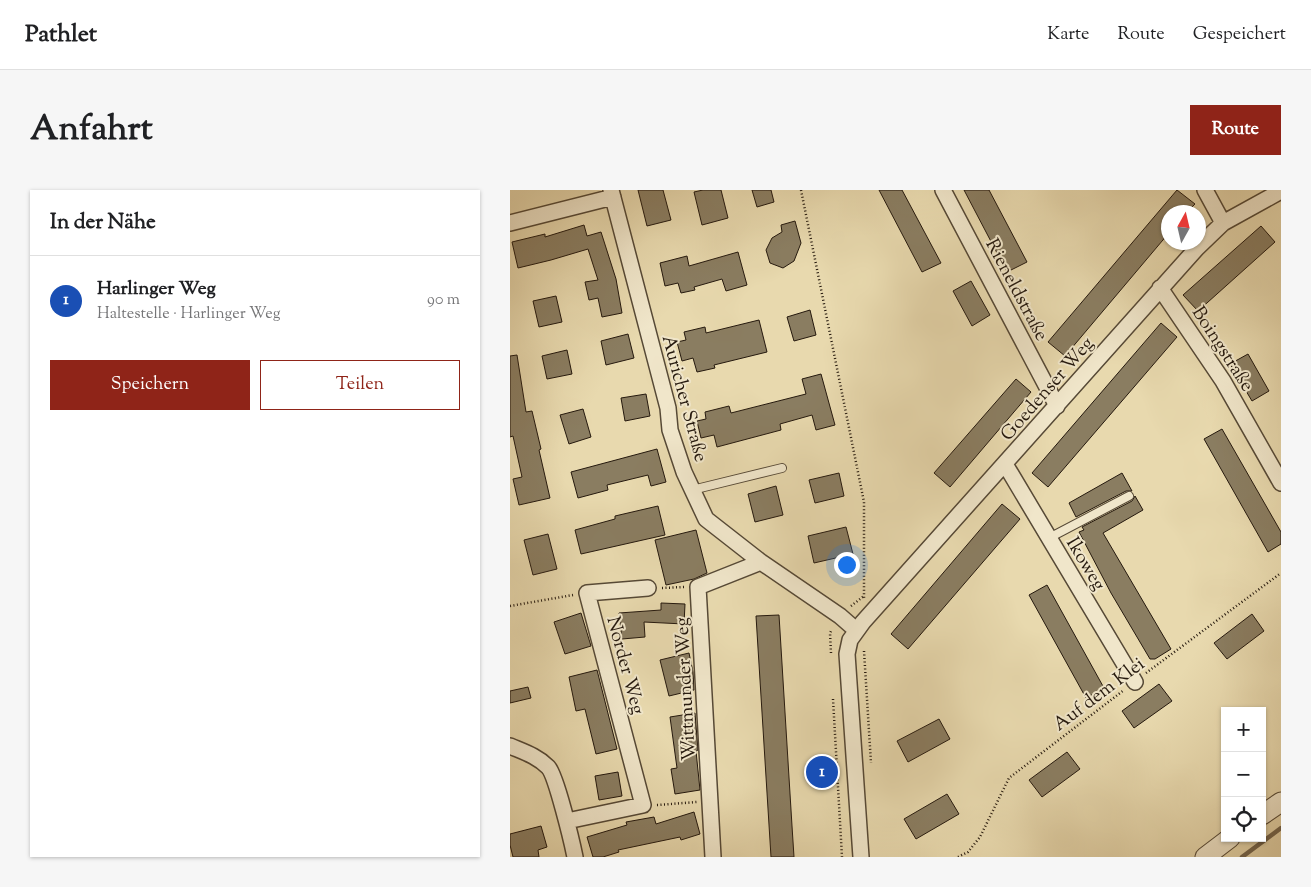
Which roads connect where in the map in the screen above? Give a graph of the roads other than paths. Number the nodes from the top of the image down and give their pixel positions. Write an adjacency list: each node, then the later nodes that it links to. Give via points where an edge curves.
1 (943, 190): 8 (street, Rieneldstraße)
2 (1206, 190): 6 (street)
3 (1281, 191): 6 (street, Goedenser Weg)
4 (612, 193): 5 (street); 12 (street, Auricher Straße, via 668,408 670,430)
5 (510, 223)
6 (1223, 223): 7 (street, Goedenser Weg)
7 (1160, 288): 8 (street, Goedenser Weg); 11 (street, Boingstraße, via 1223,381)
8 (1057, 406): 9 (street, Goedenser Weg)
9 (1005, 464): 14 (street, Ikoweg); 17 (street, Goedenser Weg)
10 (782, 468): 12 (lane)
11 (1281, 483)
12 (692, 490): 15 (street, Auricher Straße, via 706,519)
13 (1129, 496): 14 (lane)
14 (1049, 538): 18 (street, Ikoweg)
15 (762, 562): 17 (street, Auricher Straße); 25 (street, Wittmunder Weg, via 698,586)
16 (648, 588): 22 (street, Norder Weg, via 587,593 643,805)
17 (856, 630): 26 (street, via 847,654)
18 (1134, 682)
19 (510, 746): 22 (street, via 533,755 550,768)
20 (1281, 802): 21 (street)
21 (1266, 812)
22 (567, 820): 24 (street)
23 (1225, 842): 27 (street)
24 (576, 857)
25 (714, 857)
26 (861, 857)
27 (1204, 857)

